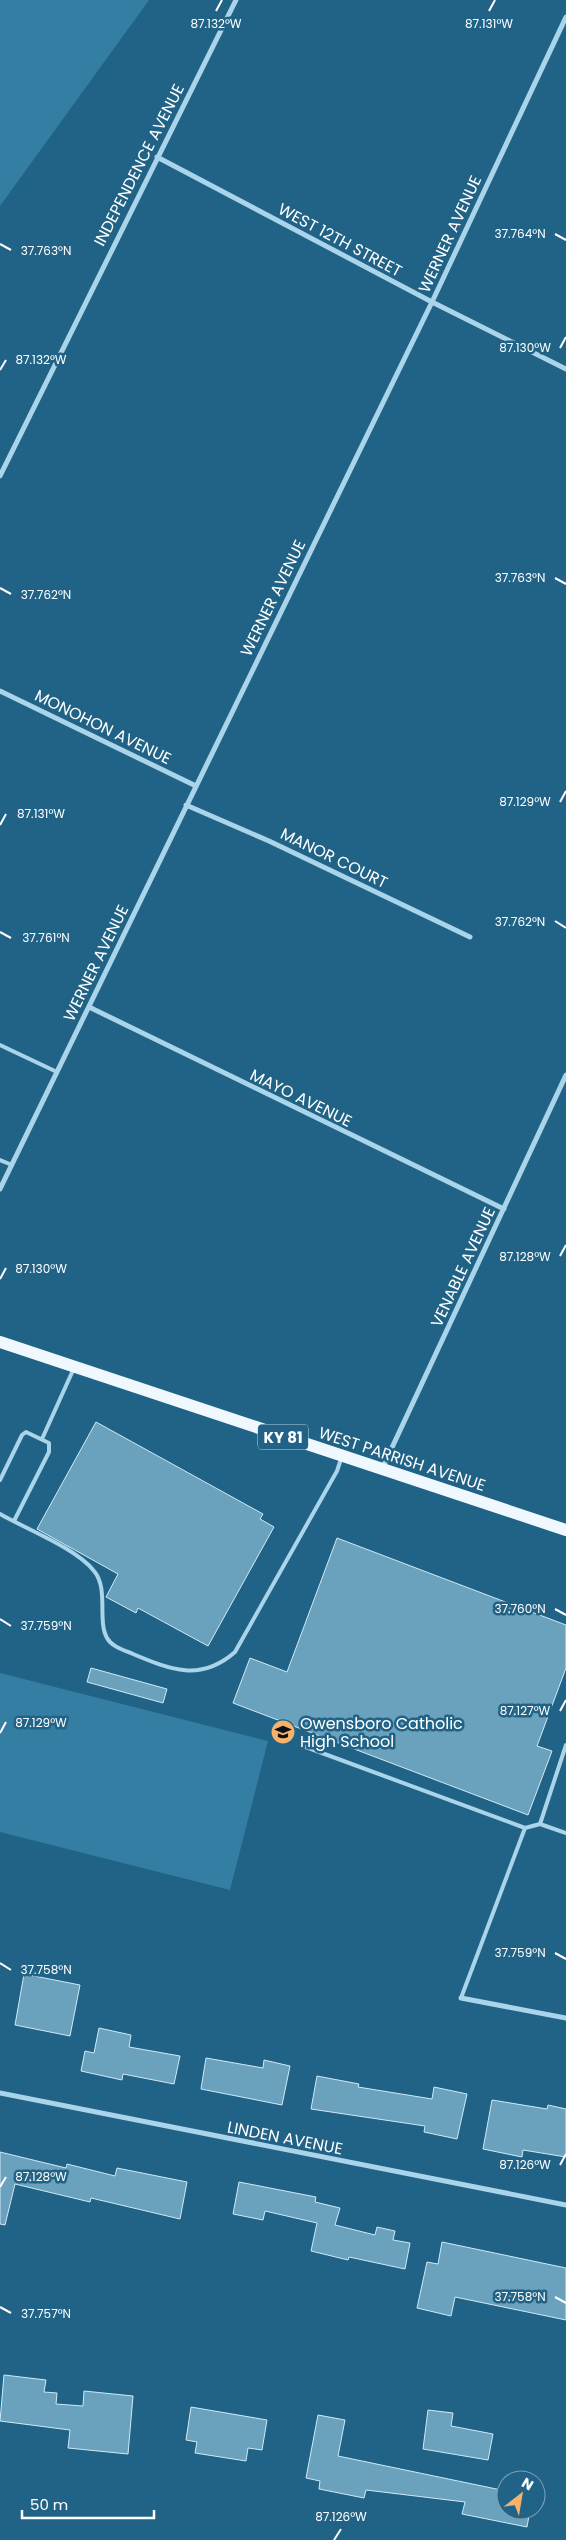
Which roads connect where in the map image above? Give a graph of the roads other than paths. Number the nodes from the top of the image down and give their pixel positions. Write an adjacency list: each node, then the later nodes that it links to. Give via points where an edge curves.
1 (236, 0): 3 (street, INDEPENDENCE AVENUE)
2 (566, 17): 4 (street, WERNER AVENUE)
3 (157, 157): 4 (street, WEST 12TH STREET); 6 (street, INDEPENDENCE AVENUE)
4 (432, 302): 5 (street, WEST 12TH STREET); 8 (street, WERNER AVENUE)
5 (566, 369)
6 (0, 476)
7 (0, 690): 8 (street, MONOHON AVENUE)
8 (196, 786): 9 (street, WERNER AVENUE)
9 (186, 806): 10 (street, MANOR COURT, via 269,841); 11 (street, WERNER AVENUE)
10 (470, 937)
11 (89, 1007): 13 (street, WERNER AVENUE); 18 (street, MAYO AVENUE)
12 (0, 1045): 13 (lane)
13 (57, 1072): 16 (street, WERNER AVENUE)
14 (566, 1075): 18 (street, VENABLE AVENUE)
15 (0, 1160): 16 (lane)
16 (12, 1165): 17 (street, WERNER AVENUE)
17 (0, 1189)
18 (504, 1209): 23 (street, VENABLE AVENUE)
19 (0, 1342): 20 (main road, WEST PARRISH AVENUE / KY 81)
20 (74, 1367): 21 (lane); 22 (main road, WEST PARRISH AVENUE / KY 81)
21 (42, 1439): 24 (lane, via 30,1432 22,1435); 26 (lane, via 49,1444 49,1452)
22 (341, 1456): 23 (main road, WEST PARRISH AVENUE / KY 81); 26 (lane, via 337,1471 235,1652 212,1668 193,1671 165,1668 115,1646 106,1633 101,1585 96,1573 78,1557)
23 (382, 1470): 27 (main road, WEST PARRISH AVENUE / KY 81)
24 (0, 1480)
25 (0, 1514): 26 (lane)
26 (14, 1521)
27 (566, 1530)
28 (566, 1745): 30 (lane)
29 (303, 1746): 31 (lane)
30 (540, 1824): 31 (lane); 32 (lane)
31 (525, 1828): 33 (lane)
32 (566, 1833)
33 (462, 1998): 34 (street)
34 (566, 2018)
35 (0, 2094): 36 (street, LINDEN AVENUE)
36 (566, 2205)

